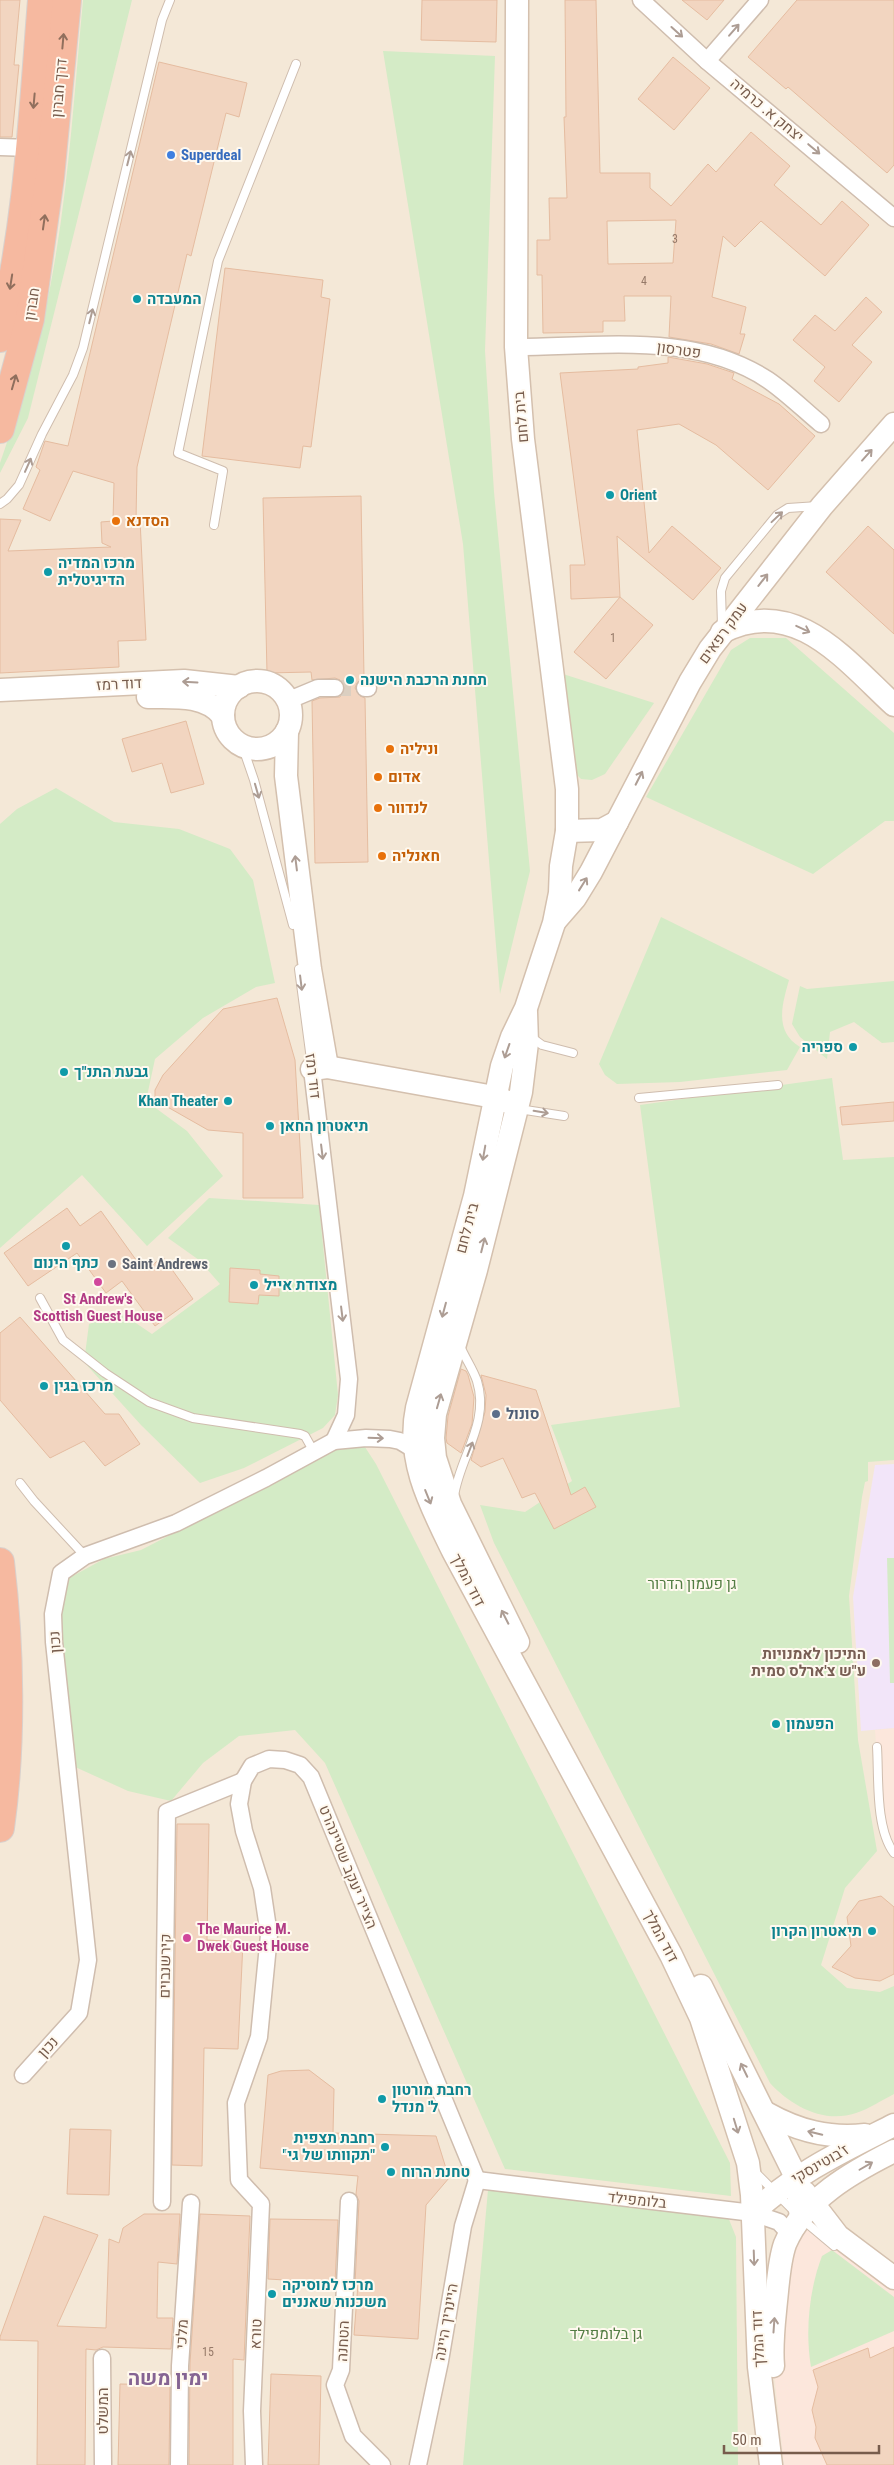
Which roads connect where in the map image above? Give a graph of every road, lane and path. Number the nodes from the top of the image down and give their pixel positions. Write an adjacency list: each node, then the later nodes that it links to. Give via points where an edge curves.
1 (42, 0): 10 (highway, דרך חברון, one-way to 10)
2 (67, 0): 11 (highway, דרך חברון, one-way to 2)
3 (170, 0): 18 (lane, one-way to 3, via 19,486 83,348 162,20)
4 (517, 0): 14 (street, בית לחם)
5 (640, 0): 7 (street, יצחק א. כרמיה, one-way to 7)
6 (760, 0): 7 (street, one-way to 6)
7 (707, 61): 12 (street, יצחק א. כרמיה, one-way to 12)
8 (296, 64): 20 (lane, via 218,262 178,453 223,471)
9 (0, 147): 10 (street)
10 (30, 148): 11 (street, via 41,158); 13 (highway, חברון, one-way to 13)
11 (50, 176): 17 (highway, חברון, one-way to 11, via 30,318)
12 (894, 218)
13 (0, 338)
14 (516, 347): 15 (street, פטרסון, via 662,346 694,350 726,360 769,381); 32 (street, בית לחם, via 523,439 567,789)
15 (821, 424)
16 (894, 424): 19 (street, עמק רפאים, one-way to 16)
17 (0, 429)
18 (0, 504)
19 (822, 506): 21 (street, עמק רפאים, one-way to 19); 21 (lane, one-way to 19, via 720,591 725,578 777,515 788,508)
20 (214, 525)
21 (722, 632): 27 (street, one-way to 27, via 760,620 781,621 801,627 822,639); 31 (street, עמק רפאים, one-way to 21, via 690,682)
22 (239, 687): 24 (street, דוד רמז, one-way to 24, via 184,681); 28 (street, via 227,700); 29 (street, via 263,682 282,692 291,711)
23 (335, 688): 25 (street, via 318,688)
24 (0, 690)
25 (294, 698)
26 (0, 703): 28 (street, דוד רמז, via 175,697 206,702)
27 (894, 705)
28 (224, 716): 30 (street, via 230,735)
29 (287, 731): 30 (street, via 277,743 267,748); 39 (street, דוד רמז, one-way to 29, via 287,786)
30 (242, 745): 34 (lane, one-way to 34)
31 (617, 822): 32 (street, via 602,830); 33 (street, עמק רפאים, one-way to 31, via 584,884)
32 (567, 831): 33 (street, בית לחם, via 571,867 560,893)
33 (554, 923): 36 (street, בית לחם)
34 (295, 936)
35 (298, 964): 39 (lane, דוד רמז, one-way to 39)
36 (526, 1008): 37 (street, בית לחם); 42 (street, בית לחם, one-way to 42, via 507,1049)
37 (527, 1034): 38 (lane, via 542,1045); 43 (street, בית לחם, via 524,1076)
38 (573, 1053)
39 (319, 1068): 42 (street); 47 (street, דוד רמז, one-way to 47, via 349,1379 346,1415)
40 (778, 1085): 41 (lane)
41 (639, 1098)
42 (494, 1101): 43 (street); 48 (street, בית לחם, one-way to 48, via 475,1196 417,1408 414,1426)
43 (517, 1109): 44 (lane, one-way to 44); 46 (street, בית לחם, one-way to 43)
44 (564, 1116)
45 (40, 1298): 49 (lane, via 63,1340 149,1402 193,1418 300,1434 305,1436)
46 (458, 1338): 48 (street, בית לחם, one-way to 46); 51 (lane, one-way to 46, via 456,1484 479,1426 481,1396 477,1379)
47 (334, 1441): 48 (street, נכון, one-way to 48, via 390,1439); 49 (street, נכון)
48 (424, 1450): 51 (street, דוד המלך); 62 (street, דוד המלך, one-way to 62, via 426,1493 468,1581 687,1987 711,2046)
49 (314, 1452): 52 (street, נכון, via 176,1523)
50 (20, 1483): 52 (lane)
51 (454, 1513): 59 (street, דוד המלך, one-way to 51, via 508,1624)
52 (85, 1556): 58 (street, נכון, via 61,1573 53,1614 88,1960 79,2013)
53 (0, 1562): 56 (highway, via 8,1725)
54 (877, 1746): 57 (lane, via 880,1814 889,1847)
55 (243, 1781): 64 (street, הצייר יעקב שטיינהרט, via 252,1766 269,1759 300,1765 311,1777); 67 (street, קירשנבוים, via 167,1812); 76 (street, טורא, via 239,1804 262,1888 269,1935 259,2037 236,2103 239,2180 260,2204 252,2411)
56 (0, 1828)
57 (894, 1853)
58 (23, 2075)
59 (766, 2113): 60 (street, one-way to 59, via 858,2136 825,2136 798,2129); 63 (street, דוד המלך)
60 (887, 2128): 63 (street, ז'בוטינסקי)
61 (894, 2151): 70 (street, ז'בוטינסקי, one-way to 61, via 839,2182)
62 (748, 2163): 65 (lane); 69 (street, דוד המלך)
63 (796, 2177): 65 (street, ז'בוטינסקי); 70 (street, דוד המלך)
64 (477, 2180): 69 (street, בלומפילד); 78 (street, היינריך היינה, via 463,2226)
65 (775, 2192): 69 (street, ז'בוטינסקי); 70 (lane)
66 (349, 2201): 77 (street, הטחנה, via 341,2370 335,2385 353,2436)
67 (162, 2202)
68 (191, 2202): 75 (street, מלכי, via 180,2366)
69 (753, 2213): 70 (street, בלומפילד, via 779,2222); 79 (street, דוד המלך, one-way to 79, via 759,2367)
70 (801, 2219): 71 (lane); 72 (street, via 838,2236); 80 (street, דוד המלך, one-way to 70, via 773,2363 773,2329 784,2247)
71 (840, 2250)
72 (894, 2278)
73 (102, 2358): 74 (street, המשלט)
74 (103, 2465)
75 (179, 2465)
76 (254, 2465)
77 (382, 2465)
78 (418, 2465)
79 (771, 2465)
80 (784, 2465)

